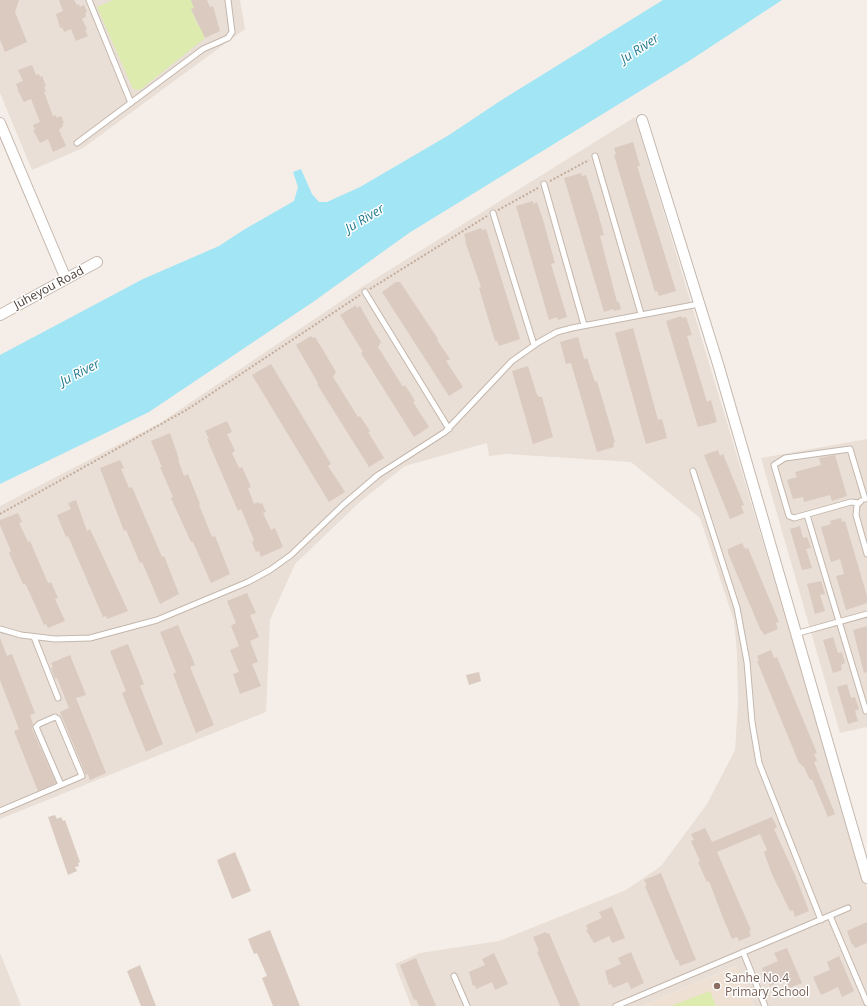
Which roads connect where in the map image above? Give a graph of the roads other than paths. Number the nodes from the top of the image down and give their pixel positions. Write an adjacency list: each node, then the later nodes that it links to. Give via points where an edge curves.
1 (89, 0): 3 (lane)
2 (228, 0): 3 (lane, via 232,32 228,38 203,49)
3 (131, 103): 6 (lane)
4 (642, 120): 13 (street)
5 (0, 123): 11 (street)
6 (77, 143)
7 (595, 156): 14 (lane)
8 (544, 184): 16 (lane)
9 (493, 213): 17 (lane)
10 (97, 262): 11 (street, Juheyou Road)
11 (66, 279): 15 (street, Juheyou Road)
12 (365, 292): 18 (lane)
13 (699, 304): 14 (lane); 27 (street)
14 (641, 314): 16 (lane)
15 (0, 315)
16 (584, 325): 17 (lane, via 557,332)
17 (534, 345): 18 (lane, via 512,361)
18 (449, 429): 28 (lane, via 378,475 291,555 248,582 157,620 105,635 79,639)
19 (693, 471): 36 (lane, via 737,608 759,762)
20 (866, 500): 21 (lane); 22 (lane, via 850,449 778,461 774,465 789,516 794,518)
21 (859, 503): 22 (lane, via 850,502); 23 (lane, via 856,516)
22 (807, 515): 25 (lane)
23 (867, 554)
24 (867, 614): 25 (lane)
25 (839, 622): 27 (lane); 30 (lane)
26 (0, 629): 28 (lane)
27 (795, 634): 33 (street)
28 (34, 637): 29 (lane)
29 (58, 698)
30 (866, 712)
31 (61, 785): 31 (lane, via 36,727 55,717 82,776); 32 (lane)
32 (0, 811)
33 (867, 878)
34 (848, 908): 35 (lane)
35 (830, 916): 36 (lane); 39 (lane)
36 (821, 920): 37 (lane)
37 (743, 952): 41 (lane); 42 (lane)
38 (454, 976): 40 (lane)
39 (867, 1003)
40 (467, 1006)
41 (616, 1006)
42 (765, 1006)

